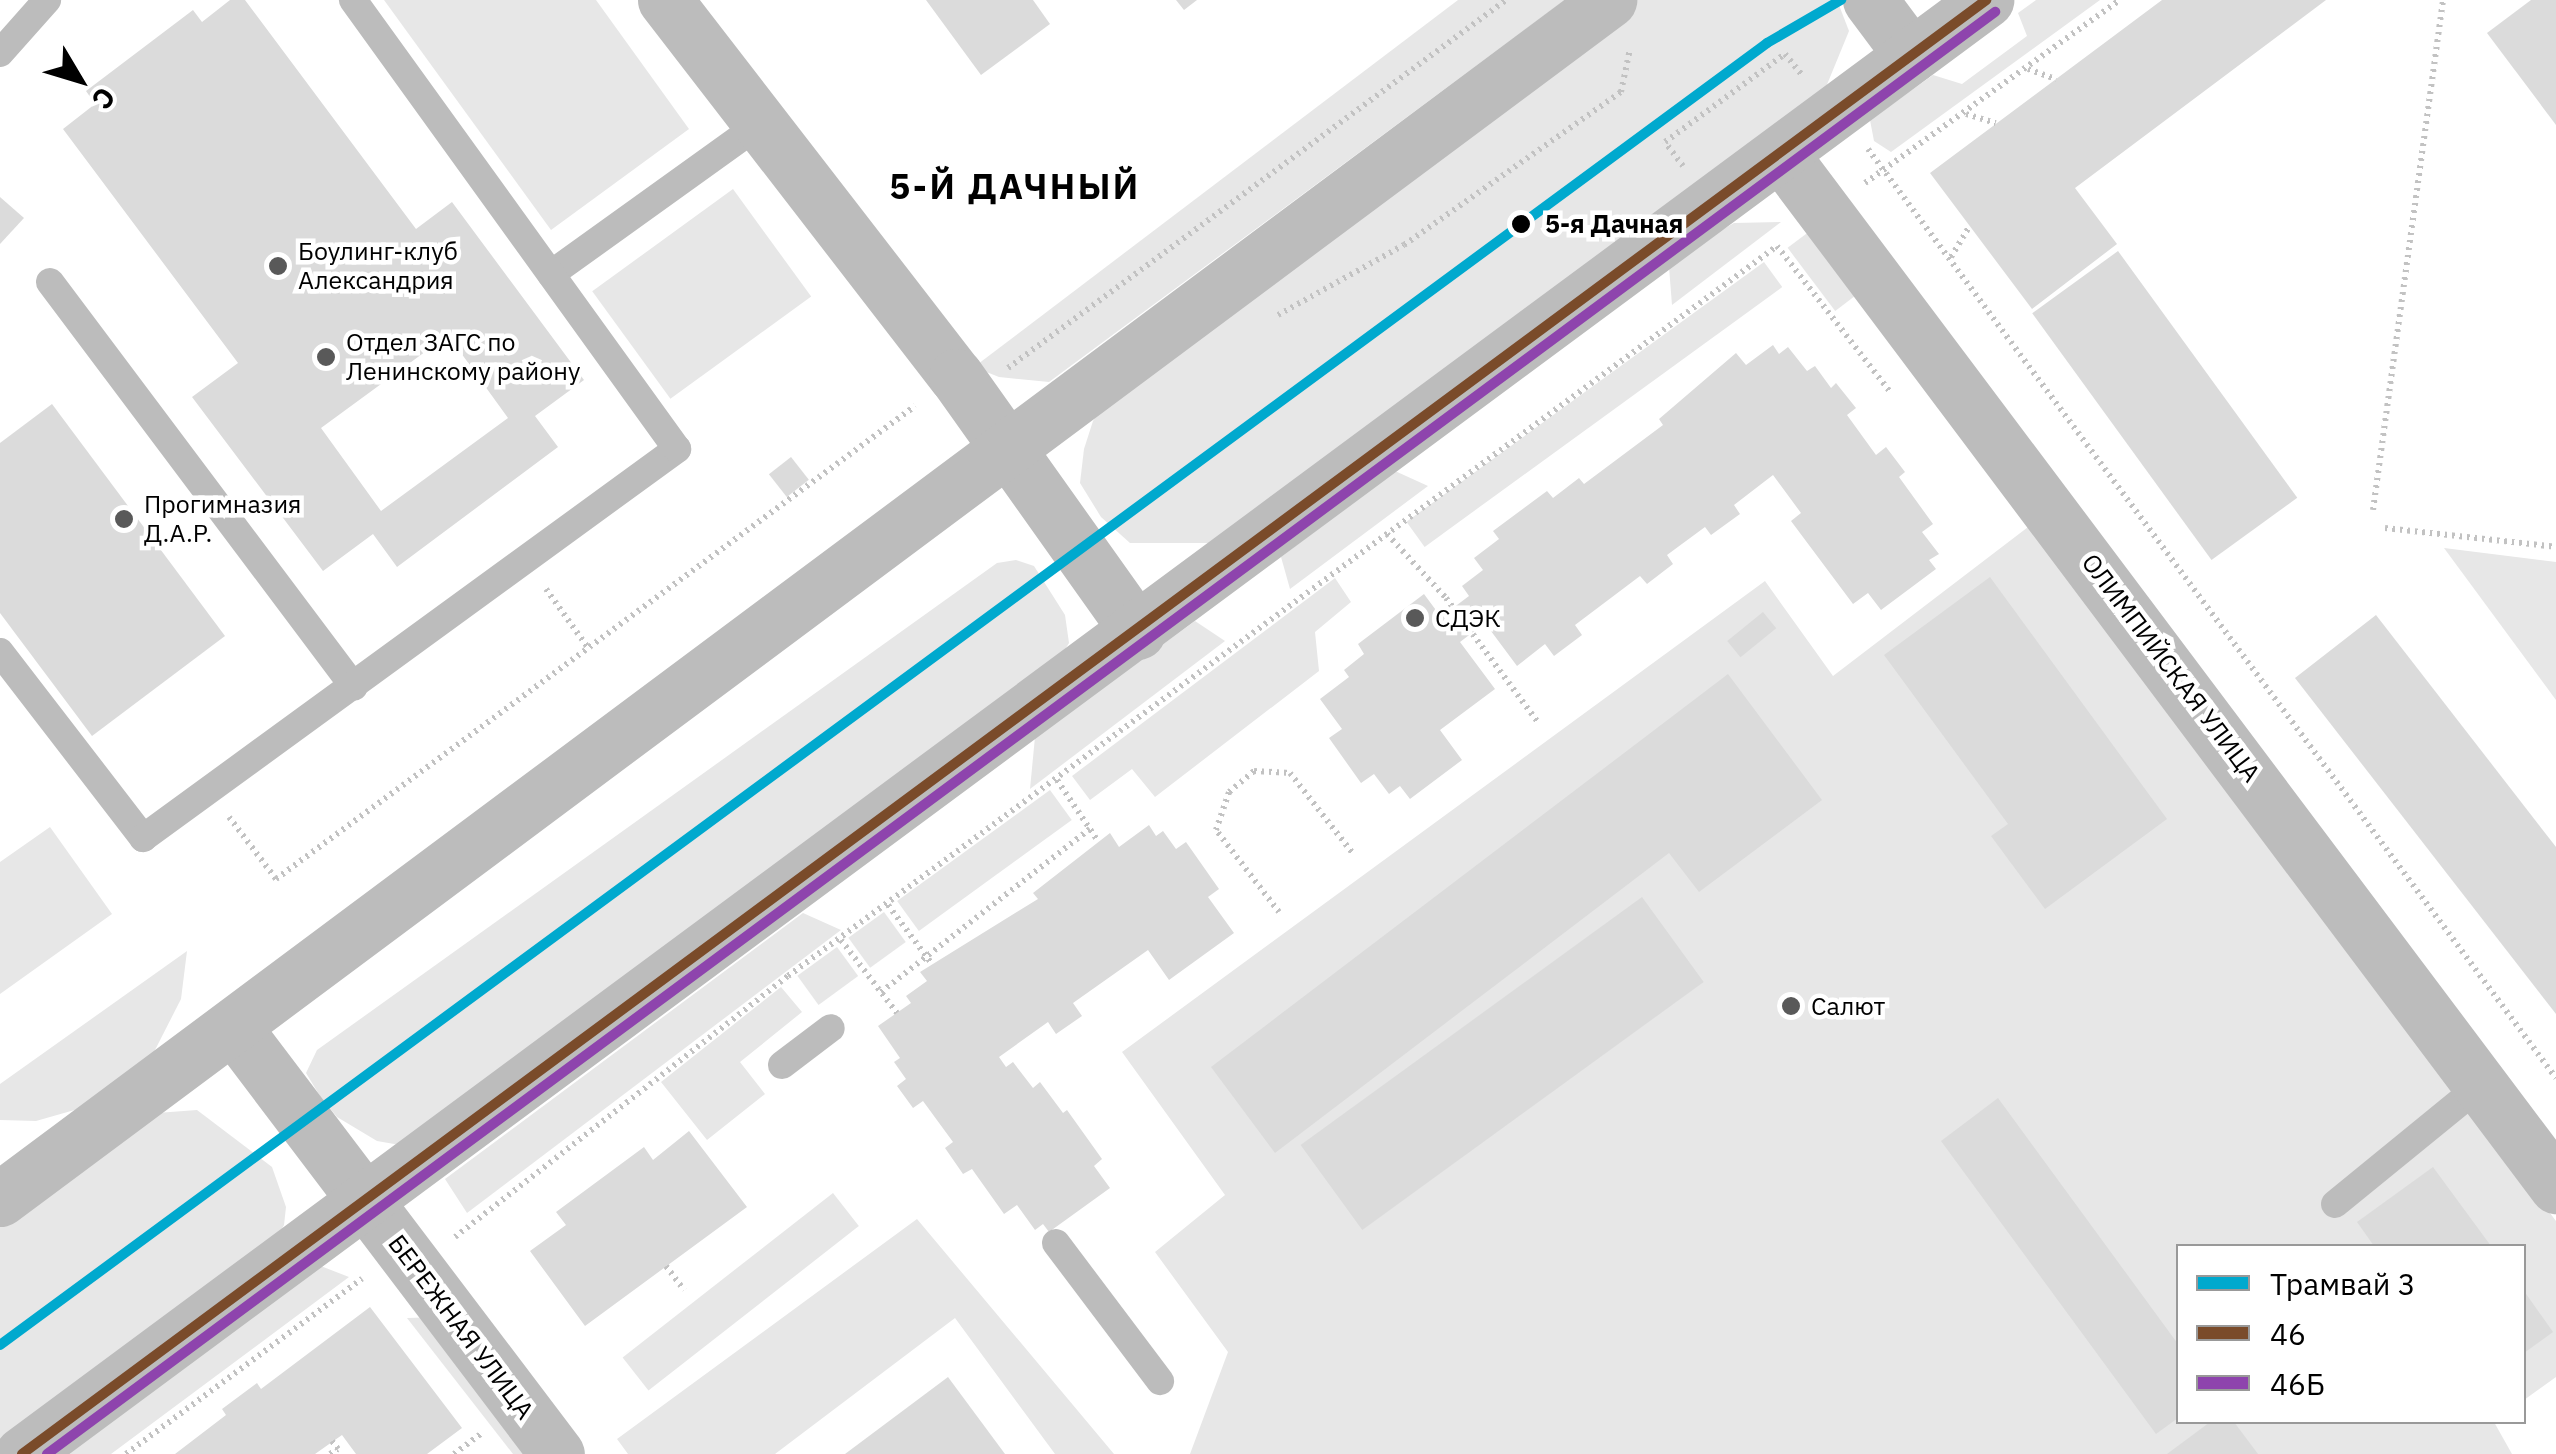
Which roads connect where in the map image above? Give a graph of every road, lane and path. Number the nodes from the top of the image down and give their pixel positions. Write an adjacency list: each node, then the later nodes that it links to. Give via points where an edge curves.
1 (47, 0): 10 (lane)
2 (354, 0): 27 (lane)
3 (666, 0): 19 (street)
4 (1506, 0): 29 (path, via 1002,372)
5 (1609, 0): 31 (street)
6 (1870, 0): 12 (street)
7 (1986, 0): 12 (street)
8 (2120, 0): 13 (path)
9 (2443, 0): 32 (path)
10 (0, 53)
11 (1786, 54): 20 (path)
12 (1911, 55): 17 (street)
13 (2026, 68): 14 (path); 16 (path)
14 (2056, 78)
15 (1621, 92): 25 (path)
16 (1964, 114): 18 (path); 22 (path)
17 (1836, 115): 21 (street); 22 (path)
18 (1996, 123)
19 (760, 124): 27 (lane); 29 (street)
20 (1665, 142)
21 (1781, 154): 23 (street, ОЛИМПИЙСКАЯ УЛИЦА); 37 (street)
22 (1885, 168): 23 (path); 26 (path)
23 (1826, 212): 57 (street, ОЛИМПИЙСКАЯ УЛИЦА)
24 (1970, 225): 26 (path)
25 (1404, 245)
26 (1951, 257): 56 (path)
27 (551, 274): 40 (lane, via 677,448)
28 (50, 282): 40 (lane)
29 (976, 369): 31 (street); 38 (path)
30 (1898, 401): 34 (path, via 1777,246)
31 (1006, 452): 37 (street); 54 (street)
32 (2373, 510)
33 (2385, 528): 35 (path)
34 (1386, 534): 41 (path, via 1446,598); 42 (path)
35 (2556, 546)
36 (554, 600): 38 (path)
37 (1138, 632): 60 (street)
38 (589, 649): 44 (path, via 276,879)
39 (0, 652): 40 (lane, via 143,838)
40 (354, 687)
41 (1537, 721)
42 (1057, 780): 43 (path); 47 (path)
43 (1090, 829): 45 (path); 50 (path)
44 (244, 837)
45 (1098, 841)
46 (1354, 855): 48 (path, via 1290,774 1254,771 1228,792 1216,830)
47 (888, 905): 49 (path); 50 (path)
48 (1279, 912)
49 (841, 940): 51 (path); 63 (path)
50 (929, 961): 51 (path)
51 (881, 992): 52 (path)
52 (898, 1012)
53 (831, 1028): 55 (lane)
54 (234, 1029): 59 (street); 60 (street, БЕРЕЖНАЯ УЛИЦА)
55 (782, 1065)
56 (2556, 1078)
57 (2481, 1086): 58 (street, ОЛИМПИЙСКАЯ УЛИЦА); 61 (lane)
58 (2551, 1168)
59 (1, 1196)
60 (364, 1201): 69 (street); 74 (street, БЕРЕЖНАЯ УЛИЦА)
61 (2335, 1204)
62 (1056, 1243): 67 (lane)
63 (440, 1249)
64 (666, 1266): 66 (path)
65 (365, 1277): 70 (path)
66 (684, 1290)
67 (1160, 1381)
68 (337, 1448): 71 (path)
69 (22, 1454)
70 (126, 1454)
71 (330, 1454)
72 (454, 1454): 73 (path, via 470,1441)
73 (469, 1454)
74 (557, 1454)

